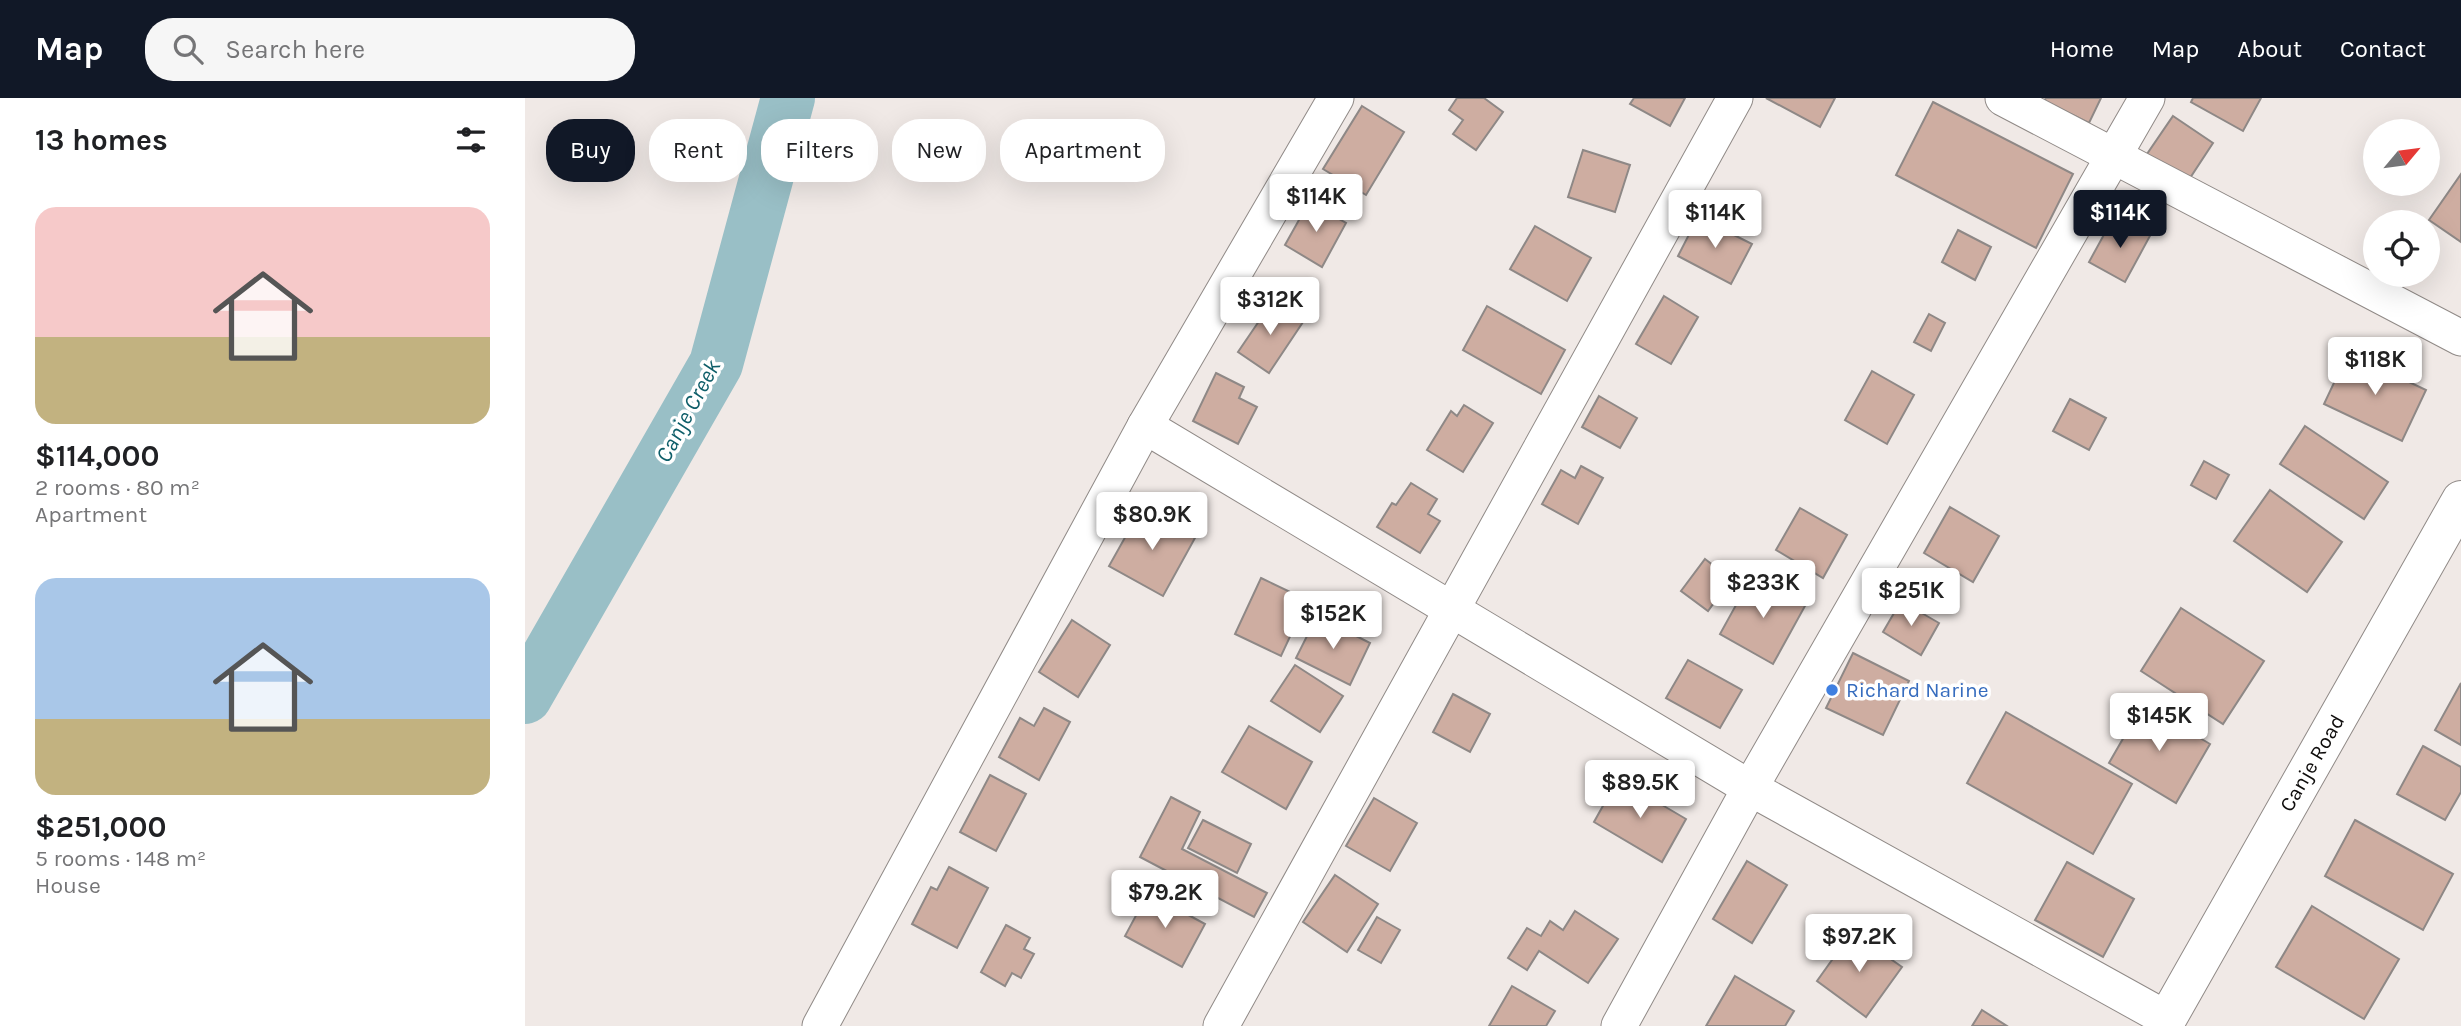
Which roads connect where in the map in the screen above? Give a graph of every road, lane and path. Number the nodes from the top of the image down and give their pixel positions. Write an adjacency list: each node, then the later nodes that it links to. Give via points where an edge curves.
1 (1336, 98): 7 (street)
2 (1735, 98): 9 (street)
3 (2003, 98): 5 (street)
4 (2147, 98): 5 (street)
5 (2114, 158): 6 (street); 10 (street)
6 (2461, 338)
7 (1145, 426): 9 (street); 12 (street)
8 (2461, 500): 11 (street, Canje Road)
9 (1450, 609): 10 (street); 13 (street)
10 (1750, 788): 11 (street); 14 (street)
11 (2165, 1022)
12 (820, 1026)
13 (1221, 1026)
14 (1619, 1026)

